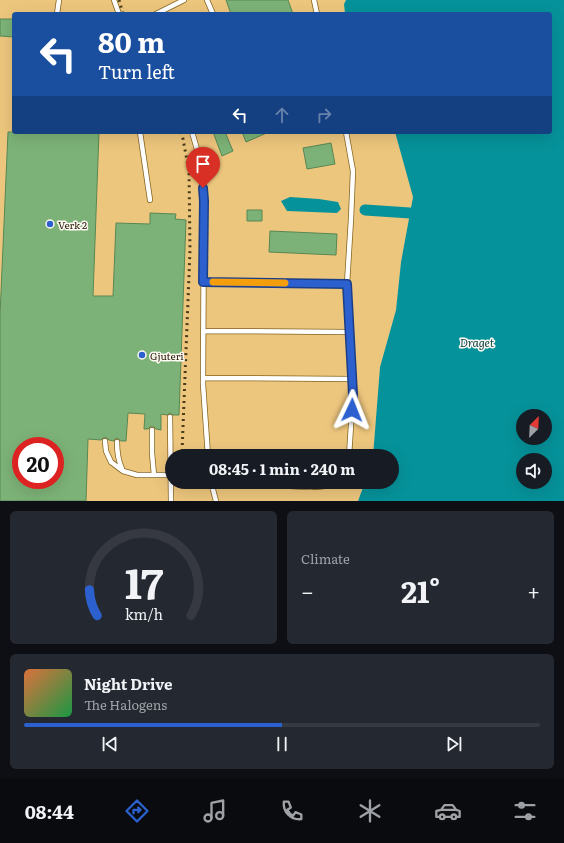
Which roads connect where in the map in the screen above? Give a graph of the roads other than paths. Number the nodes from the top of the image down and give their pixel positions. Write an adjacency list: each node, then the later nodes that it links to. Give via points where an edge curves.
1 (59, 0): 6 (lane)
2 (114, 0): 7 (lane)
3 (184, 0): 8 (lane)
4 (207, 0): 9 (lane)
5 (314, 0): 10 (lane)
6 (57, 12)
7 (118, 12)
8 (160, 12)
9 (212, 12)
10 (317, 12)
11 (140, 134): 14 (lane)
12 (193, 134): 15 (lane, via 201,163 204,201)
13 (346, 134): 16 (lane, via 353,171)
14 (150, 200)
15 (203, 282): 16 (lane); 17 (lane)
16 (347, 284): 18 (lane)
17 (204, 330): 18 (lane); 19 (lane)
18 (349, 332): 20 (lane)
19 (203, 378): 20 (lane); 26 (lane)
20 (352, 379): 27 (lane)
21 (170, 417): 25 (lane)
22 (152, 430): 29 (lane)
23 (105, 441): 28 (lane, via 111,462)
24 (117, 442): 28 (lane, via 118,459)
25 (171, 449)
26 (208, 449)
27 (349, 449)
28 (123, 471): 29 (lane, via 137,475)
29 (154, 475): 30 (lane)
30 (165, 475)
31 (171, 489): 33 (lane)
32 (213, 489): 34 (lane)
33 (171, 501)
34 (216, 501)

